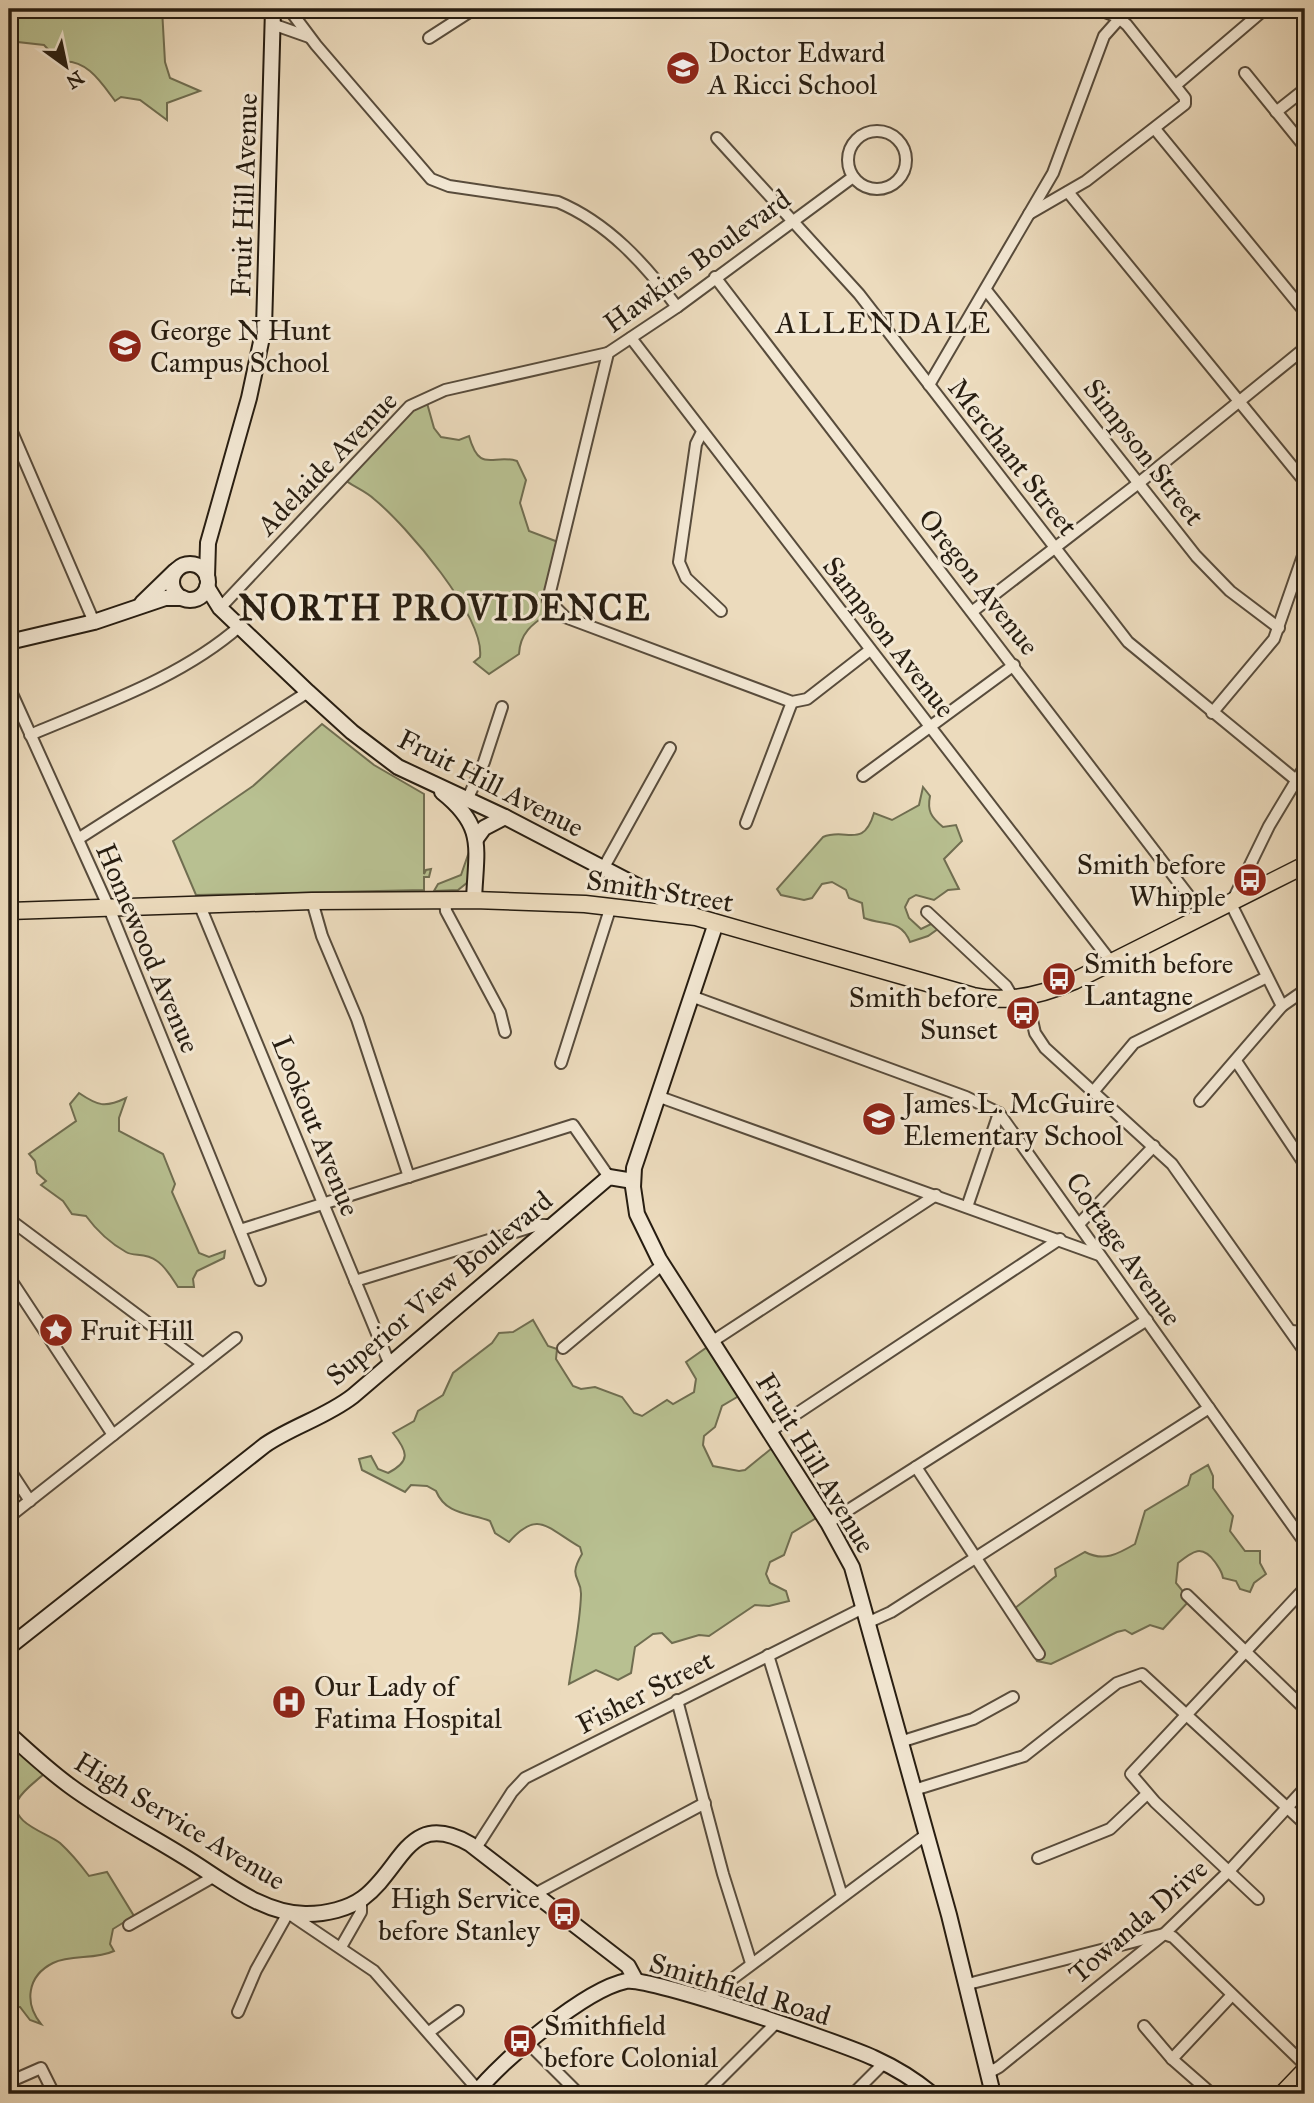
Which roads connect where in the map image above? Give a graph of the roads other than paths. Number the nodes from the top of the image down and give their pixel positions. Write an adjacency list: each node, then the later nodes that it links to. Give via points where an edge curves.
1 (273, 9): 8 (main road, Fruit Hill Avenue)
2 (289, 9): 9 (street)
3 (474, 9): 10 (street)
4 (1097, 9): 7 (street)
5 (1128, 9): 7 (street)
6 (1265, 9): 12 (street)
7 (1118, 17): 12 (street); 20 (street, via 1104,36 1053,173)
8 (275, 25): 9 (street); 35 (main road, Fruit Hill Avenue, via 264,328)
9 (309, 37): 24 (street, via 431,179 575,209 610,233)
10 (429, 38)
11 (1245, 72): 14 (street)
12 (1176, 85): 15 (street, via 1185,104)
13 (1305, 89): 14 (street)
14 (1276, 112): 17 (street)
15 (1156, 129): 19 (street); 25 (street)
16 (717, 138): 21 (street, Merchant Street)
17 (1305, 146)
18 (853, 177): 18 (street, via 848,155 859,136 881,131 900,142 906,164 894,183 872,189); 21 (street, Hawkins Boulevard)
19 (1068, 192): 20 (street); 30 (street)
20 (1029, 214): 23 (street)
21 (793, 220): 22 (street, Hawkins Boulevard); 29 (street, Merchant Street, via 859,294)
22 (715, 277): 24 (street, Hawkins Boulevard); 43 (street, Oregon Avenue)
23 (986, 290): 29 (street); 33 (street, Simpson Street)
24 (677, 307): 26 (street, Hawkins Boulevard)
25 (1305, 312)
26 (631, 338): 28 (street, Hawkins Boulevard); 32 (street, Sampson Avenue)
27 (1305, 348): 30 (street)
28 (608, 353): 41 (street, Adelaide Avenue, via 445,390 410,406); 52 (street, Hawkins Boulevard, via 549,592 550,605 565,617)
29 (929, 385): 36 (street, Merchant Street)
30 (1240, 403): 33 (street); 34 (street)
31 (9, 425): 44 (street)
32 (702, 432): 42 (street, via 696,444 680,550 682,571); 48 (street, Sampson Avenue)
33 (1140, 482): 36 (street); 46 (street, Simpson Street, via 1203,563)
34 (1305, 482)
35 (208, 543): 38 (main road, Fruit Hill Avenue); 39 (main road, Fruit Hill Avenue)
36 (1054, 547): 43 (street); 54 (street, Merchant Street, via 1128,642)
37 (1305, 550): 46 (street)
38 (182, 567): 39 (main road, via 198,565); 39 (main road, via 173,588); 40 (main road, Fruit Hill Avenue)
39 (199, 590): 40 (main road); 41 (main road, Fruit Hill Avenue)
40 (138, 606): 44 (main road)
41 (220, 608): 45 (main road, Fruit Hill Avenue)
42 (721, 611)
43 (973, 611): 49 (street, Oregon Avenue)
44 (94, 622): 47 (main road)
45 (240, 626): 51 (main road, Fruit Hill Avenue); 56 (street, via 161,677)
46 (1279, 628): 54 (street)
47 (9, 642)
48 (870, 650): 52 (street, via 807,699); 55 (street, Sampson Avenue)
49 (1014, 665): 55 (street); 79 (street, Oregon Avenue)
50 (9, 687): 56 (street, Homewood Avenue)
51 (308, 692): 61 (main road, Fruit Hill Avenue, via 378,753); 65 (street)
52 (792, 702): 64 (street)
53 (502, 707): 62 (street)
54 (1212, 713): 60 (street, Merchant Street)
55 (930, 727): 59 (street); 81 (street, Sampson Avenue)
56 (30, 735): 65 (street, Homewood Avenue)
57 (670, 748): 68 (street)
58 (1305, 766): 60 (street)
59 (863, 776)
60 (1296, 780): 72 (street)
61 (434, 786): 62 (main road, Fruit Hill Avenue); 66 (main road, via 464,811)
62 (468, 798): 63 (main road, Fruit Hill Avenue)
63 (505, 817): 66 (main road, via 484,828); 68 (main road, Fruit Hill Avenue)
64 (746, 823)
65 (78, 839): 75 (street, Homewood Avenue)
66 (477, 839): 70 (main road)
67 (1305, 865): 72 (main road, Smith Street)
68 (604, 867): 78 (main road, Fruit Hill Avenue)
69 (445, 900): 70 (main road, Smith Street); 71 (main road, Smith Street); 87 (street, via 446,911 500,1012)
70 (474, 900): 74 (main road, Smith Street)
71 (312, 901): 73 (main road, Smith Street); 96 (street)
72 (1230, 904): 79 (main road, Smith Street); 82 (street)
73 (200, 905): 75 (main road, Smith Street); 100 (street, Lookout Avenue)
74 (611, 906): 78 (main road, Smith Street); 89 (street)
75 (108, 908): 76 (main road, Smith Street); 105 (street, Homewood Avenue)
76 (9, 911)
77 (927, 912): 85 (street)
78 (696, 917): 80 (main road, Smith Street)
79 (1205, 917): 81 (main road, Smith Street)
80 (716, 923): 84 (main road, Fruit Hill Avenue); 85 (main road, Smith Street, via 973,996)
81 (1112, 963): 85 (main road, Smith Street, via 1055,990)
82 (1267, 977): 86 (street); 90 (street, via 1135,1043)
83 (1305, 990): 86 (street)
84 (691, 996): 91 (main road, Fruit Hill Avenue); 93 (street)
85 (1020, 998): 90 (street, via 1039,1040)
86 (1282, 1006): 88 (street)
87 (505, 1032)
88 (1236, 1061): 92 (street); 95 (street)
89 (561, 1063)
90 (1093, 1092): 94 (street)
91 (657, 1096): 98 (main road, Fruit Hill Avenue); 99 (street)
92 (1200, 1101)
93 (999, 1112): 101 (street); 103 (street, Cottage Avenue)
94 (1154, 1146): 103 (street); 113 (street, via 1190,1187)
95 (1305, 1165)
96 (409, 1177): 97 (street, via 573,1125); 100 (street)
97 (609, 1177): 98 (main road); 104 (main road, Superior View Boulevard)
98 (633, 1181): 108 (main road, Fruit Hill Avenue, via 640,1223)
99 (936, 1195): 101 (street); 116 (street)
100 (323, 1203): 105 (street); 111 (street, Lookout Avenue)
101 (967, 1206): 106 (street)
102 (9, 1219): 119 (street)
103 (1079, 1224): 107 (street, Cottage Avenue)
104 (551, 1225): 111 (street, via 538,1225); 120 (main road, Superior View Boulevard)
105 (240, 1230): 110 (street, Homewood Avenue)
106 (1060, 1240): 107 (street); 122 (street)
107 (1100, 1255): 112 (street, Cottage Avenue)
108 (663, 1265): 116 (main road, Fruit Hill Avenue); 117 (street)
109 (9, 1277): 123 (street)
110 (260, 1280)
111 (355, 1281): 120 (street, Lookout Avenue)
112 (1147, 1320): 121 (street, Cottage Avenue); 124 (street)
113 (1291, 1331): 114 (street); 118 (street)
114 (1305, 1332)
115 (236, 1338): 119 (street)
116 (713, 1341): 122 (main road, Fruit Hill Avenue)
117 (562, 1348)
118 (1305, 1352)
119 (203, 1364): 123 (street)
120 (390, 1364): 134 (main road, Superior View Boulevard, via 343,1404 297,1424 265,1445)
121 (1209, 1408): 129 (street, Cottage Avenue); 130 (street, Fisher Street)
122 (769, 1432): 128 (main road, Fruit Hill Avenue)
123 (113, 1435): 126 (street)
124 (916, 1467): 128 (street); 130 (street)
125 (9, 1469): 126 (street)
126 (30, 1501): 127 (street)
127 (9, 1517)
128 (828, 1523): 133 (main road, Fruit Hill Avenue, via 852,1567)
129 (1305, 1543)
130 (975, 1558): 133 (street, Fisher Street, via 891,1612); 136 (street)
131 (1305, 1588): 135 (street)
132 (1187, 1595): 135 (street)
133 (865, 1615): 137 (street, Fisher Street); 143 (main road, Fruit Hill Avenue)
134 (9, 1647)
135 (1245, 1652): 140 (street); 141 (street)
136 (1039, 1654)
137 (768, 1656): 139 (street, Fisher Street); 156 (street)
138 (1013, 1697): 143 (street, via 973,1719)
139 (677, 1700): 147 (street); 151 (street, Fisher Street, via 525,1778)
140 (1305, 1709)
141 (1187, 1713): 145 (street, via 1149,1677 1132,1675 1024,1756); 146 (street, via 1131,1774); 148 (street)
142 (9, 1734): 154 (main road, High Service Avenue, via 81,1794)
143 (900, 1742): 145 (main road, Fruit Hill Avenue)
144 (1305, 1788): 148 (street, Towanda Drive)
145 (915, 1790): 150 (main road, Fruit Hill Avenue)
146 (1147, 1794): 152 (street, via 1110,1829); 153 (street)
147 (705, 1803): 155 (street); 163 (street)
148 (1287, 1808): 149 (street); 153 (street, Towanda Drive)
149 (1305, 1824)
150 (927, 1834): 156 (street); 165 (main road, Fruit Hill Avenue)
151 (476, 1849): 155 (main road, High Service Avenue); 157 (main road, High Service Avenue, via 448,1832 428,1833 409,1844)
152 (1038, 1858)
153 (1229, 1871): 158 (street); 161 (street, Towanda Drive)
154 (215, 1876): 159 (main road, High Service Avenue); 160 (street)
155 (535, 1894): 164 (main road, High Service Avenue, via 628,1966)
156 (842, 1896): 163 (street)
157 (361, 1899): 159 (main road, High Service Avenue, via 333,1911); 162 (street, via 361,1912)
158 (1258, 1899)
159 (288, 1913): 162 (street); 169 (street)
160 (129, 1925)
161 (1164, 1934): 165 (street); 166 (street, via 1173,1937); 177 (street, Towanda Drive)
162 (341, 1947): 172 (street, via 374,1971)
163 (751, 1963): 167 (street)
164 (635, 1979): 167 (main road, Smithfield Road); 173 (main road, Smithfield Road, via 583,2001)
165 (968, 1984): 177 (main road, Fruit Hill Avenue)
166 (1232, 1994): 174 (street); 176 (street)
167 (704, 2000): 170 (main road, Smithfield Road)
168 (458, 2011): 172 (street)
169 (238, 2012)
170 (775, 2024): 175 (main road, Smithfield Road); 182 (street)
171 (1144, 2026): 174 (street)
172 (429, 2032): 179 (street)
173 (529, 2044): 179 (main road, Smithfield Road); 181 (street)
174 (1172, 2059): 186 (street)
175 (884, 2063): 183 (street); 184 (main road, Smithfield Road)
176 (1305, 2067): 187 (main road)
177 (988, 2073): 185 (main road, Fruit Hill Avenue)
178 (9, 2082): 180 (street, via 41,2068)
179 (476, 2092)
180 (54, 2094)
181 (579, 2094)
182 (705, 2094)
183 (853, 2094)
184 (932, 2094)
185 (993, 2094)
186 (1212, 2094)
187 (1282, 2094)

